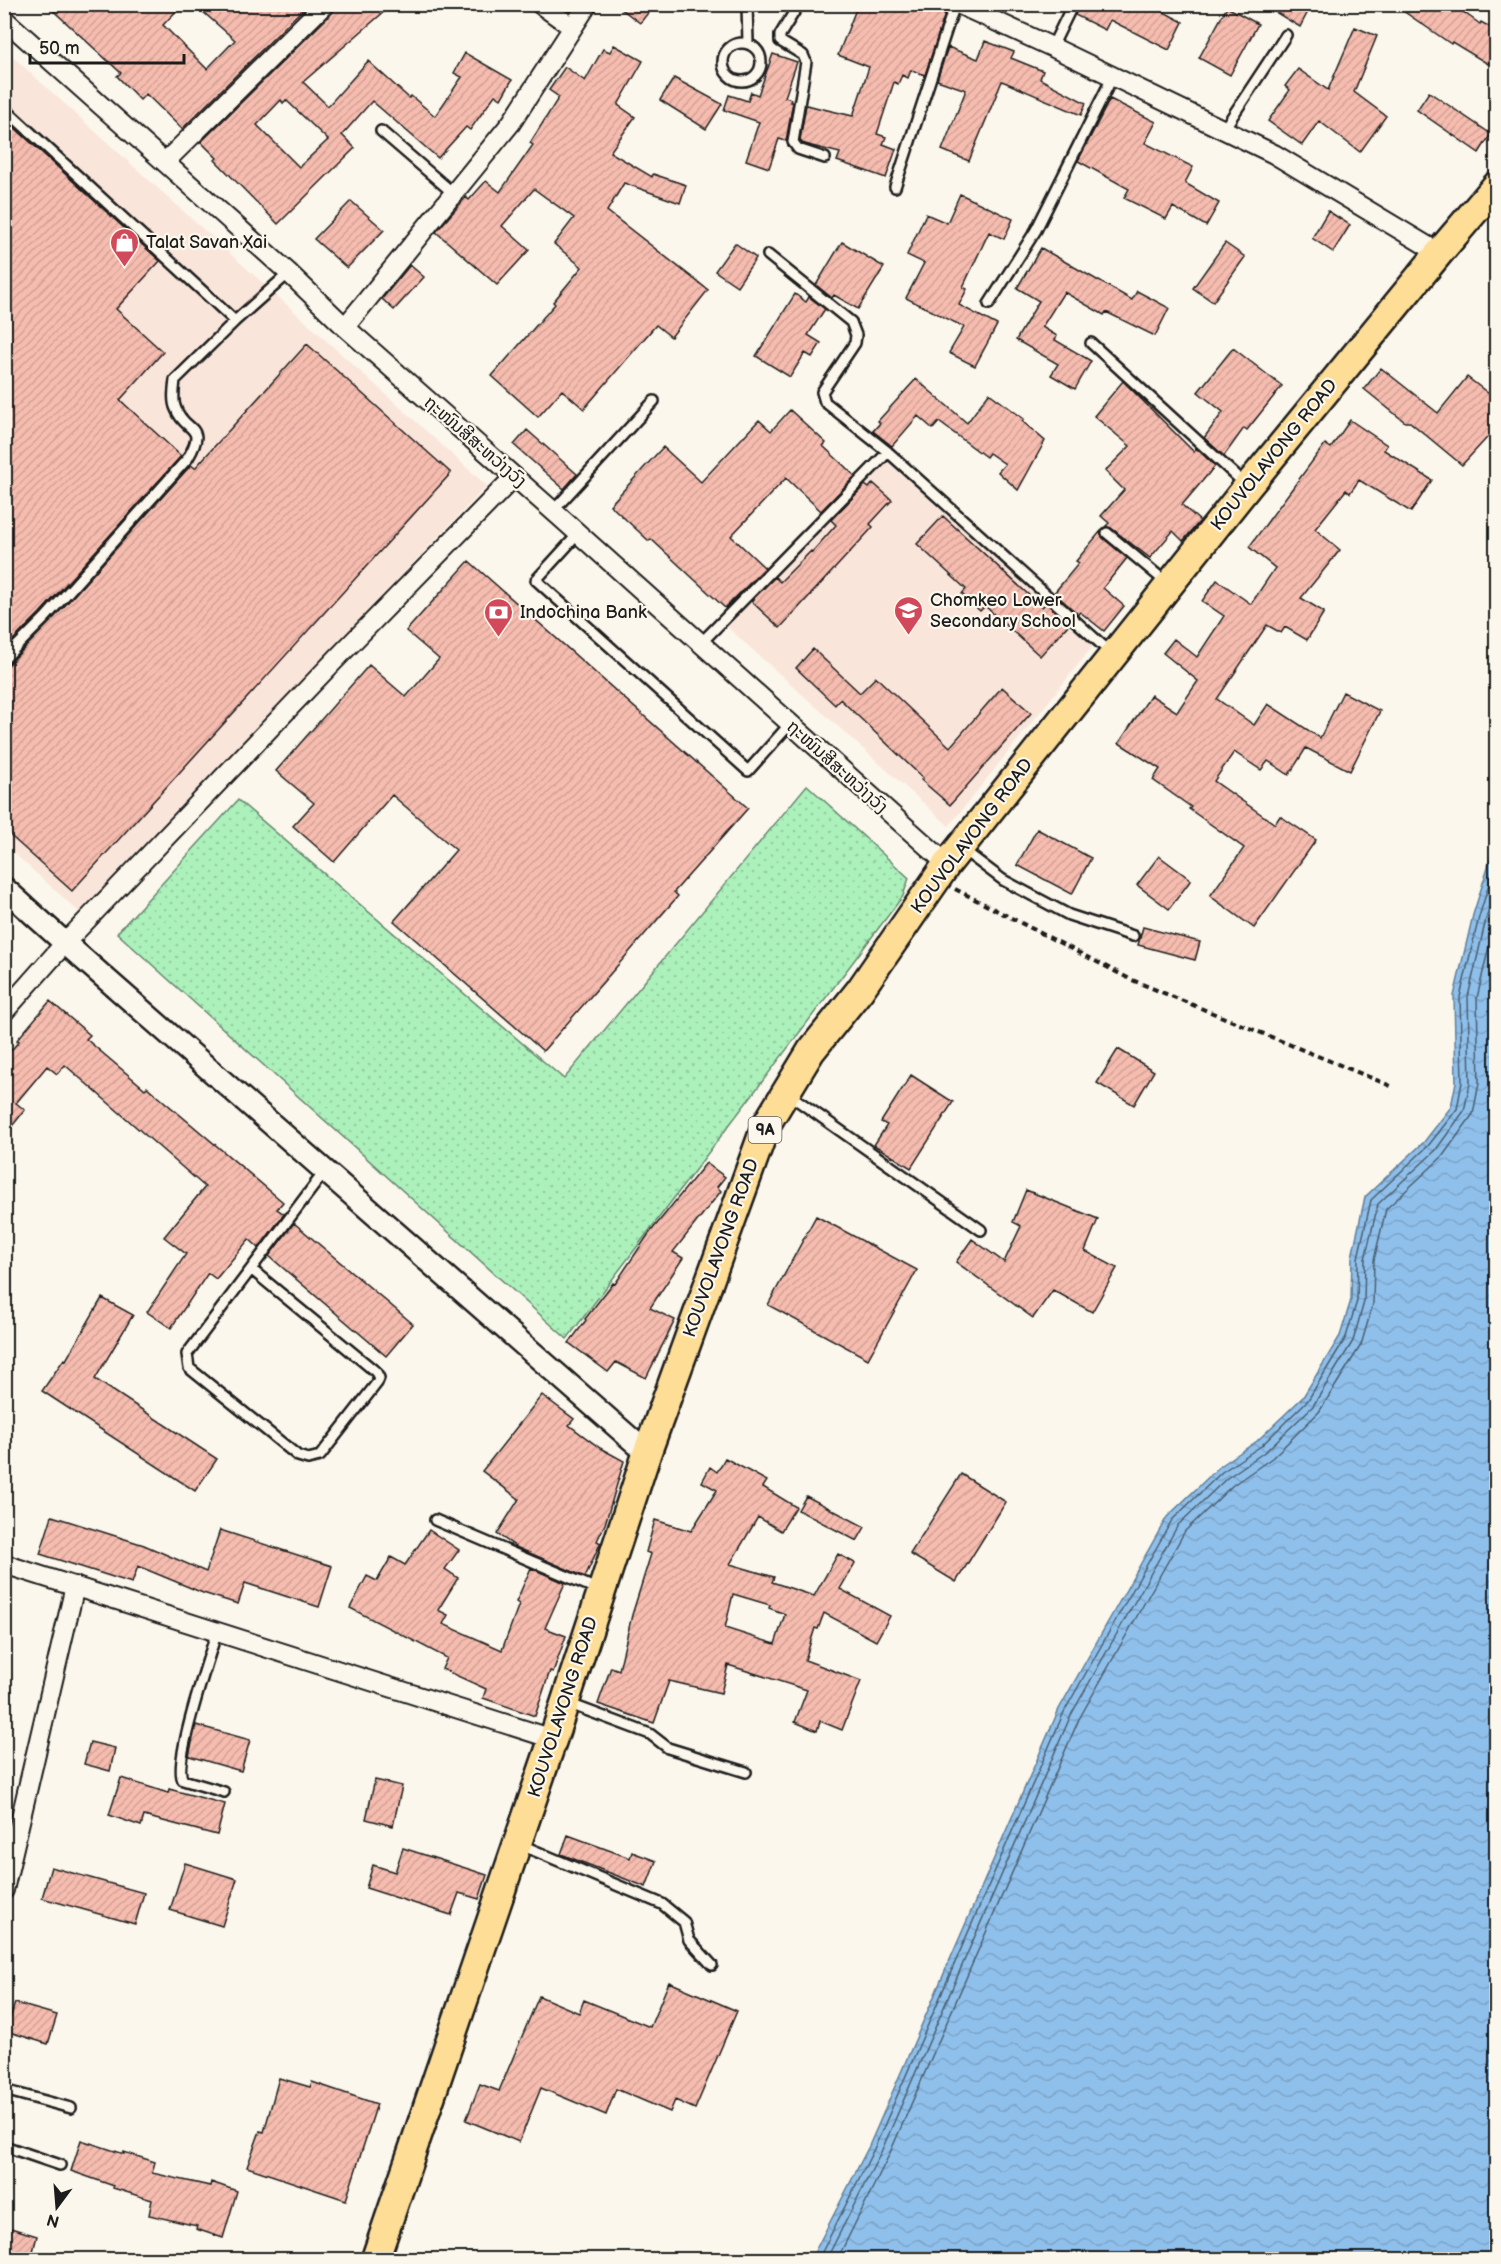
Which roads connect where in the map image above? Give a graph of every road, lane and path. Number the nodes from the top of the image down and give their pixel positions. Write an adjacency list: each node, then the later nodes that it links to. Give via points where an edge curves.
1 (325, 4): 18 (street)
2 (540, 4): 9 (street)
3 (588, 4): 9 (street)
4 (747, 4): 11 (lane)
5 (799, 4): 17 (lane, via 780,35 780,40 806,62 793,142 798,149)
6 (957, 4): 12 (street); 20 (lane)
7 (1073, 4): 12 (lane)
8 (4, 19): 18 (street, ຖະໜົນສີສະຫວ່າງວົງ)
9 (572, 27): 21 (street, via 511,123)
10 (1286, 35): 15 (lane)
11 (748, 43): 11 (lane, via 761,57 760,69 752,79 734,79 723,64 725,52 735,44)
12 (1052, 47): 13 (street)
13 (1113, 76): 15 (street); 25 (lane, via 1036,230)
14 (4, 108): 26 (lane)
15 (1224, 129): 22 (street, via 1274,154)
16 (381, 131): 21 (lane)
17 (825, 158)
18 (165, 162): 24 (street, ຖະໜົນສີສະຫວ່າງວົງ)
19 (1497, 186): 22 (main road, KOUVOLAVONG ROAD / 9A)
20 (895, 187)
21 (453, 193): 27 (street)
22 (1439, 253): 32 (main road, KOUVOLAVONG ROAD / 9A)
23 (768, 255): 30 (lane, via 851,322 855,343 822,392 825,402)
24 (290, 273): 26 (lane); 27 (street, ຖະໜົນສີສະຫວ່າງວົງ)
25 (989, 304)
26 (235, 321): 39 (lane, via 175,380 176,410 195,432 196,443 188,458)
27 (345, 327): 31 (street, ຖະໜົນສີສະຫວ່າງວົງ)
28 (1091, 343): 32 (lane)
29 (654, 401): 33 (lane)
30 (888, 452): 37 (lane); 38 (lane)
31 (514, 477): 33 (street, ຖະໜົນສີສະຫວ່າງວົງ); 44 (street)
32 (1248, 486): 36 (main road, KOUVOLAVONG ROAD / 9A)
33 (553, 511): 35 (street, ຖະໜົນສີສະຫວ່າງວົງ)
34 (1107, 533): 36 (lane)
35 (578, 534): 37 (street, ຖະໜົນສີສະຫວ່າງວົງ); 40 (lane, via 536,580 748,771)
36 (1169, 585): 38 (main road, KOUVOLAVONG ROAD / 9A)
37 (700, 644): 40 (street, ຖະໜົນສີສະຫວ່າງວົງ)
38 (1113, 654): 41 (main road, KOUVOLAVONG ROAD / 9A)
39 (4, 659)
40 (789, 725): 41 (street, ຖະໜົນສີສະຫວ່າງວົງ)
41 (948, 864): 43 (lane, via 1003,880 1069,915); 46 (path, via 989,908 1132,980); 47 (main road, KOUVOLAVONG ROAD / 9A)
42 (4, 888): 44 (street)
43 (1132, 936)
44 (64, 943): 45 (street); 48 (street)
45 (4, 1012)
46 (1392, 1086)
47 (786, 1092): 49 (lane); 51 (main road, KOUVOLAVONG ROAD / 9A, via 766,1125)
48 (325, 1171): 50 (lane); 51 (street)
49 (981, 1230)
50 (251, 1269): 50 (lane, via 188,1354 189,1368 298,1456 320,1456 379,1378)
51 (647, 1453): 55 (main road, KOUVOLAVONG ROAD / 9A)
52 (435, 1520): 55 (lane)
53 (4, 1564): 54 (street)
54 (75, 1586): 56 (street); 62 (street)
55 (601, 1590): 57 (main road, KOUVOLAVONG ROAD / 9A)
56 (217, 1631): 58 (street); 60 (lane, via 180,1769 183,1780)
57 (565, 1702): 58 (main road, KOUVOLAVONG ROAD / 9A); 59 (lane, via 650,1734 668,1748)
58 (553, 1739): 61 (main road, KOUVOLAVONG ROAD / 9A)
59 (746, 1772)
60 (224, 1792)
61 (517, 1844): 63 (lane, via 662,1904 684,1922 689,1940); 68 (main road, KOUVOLAVONG ROAD / 9A)
62 (5, 1888)
63 (712, 1965)
64 (4, 2090): 65 (lane)
65 (71, 2108)
66 (4, 2146): 67 (lane)
67 (60, 2164)
68 (375, 2259)

